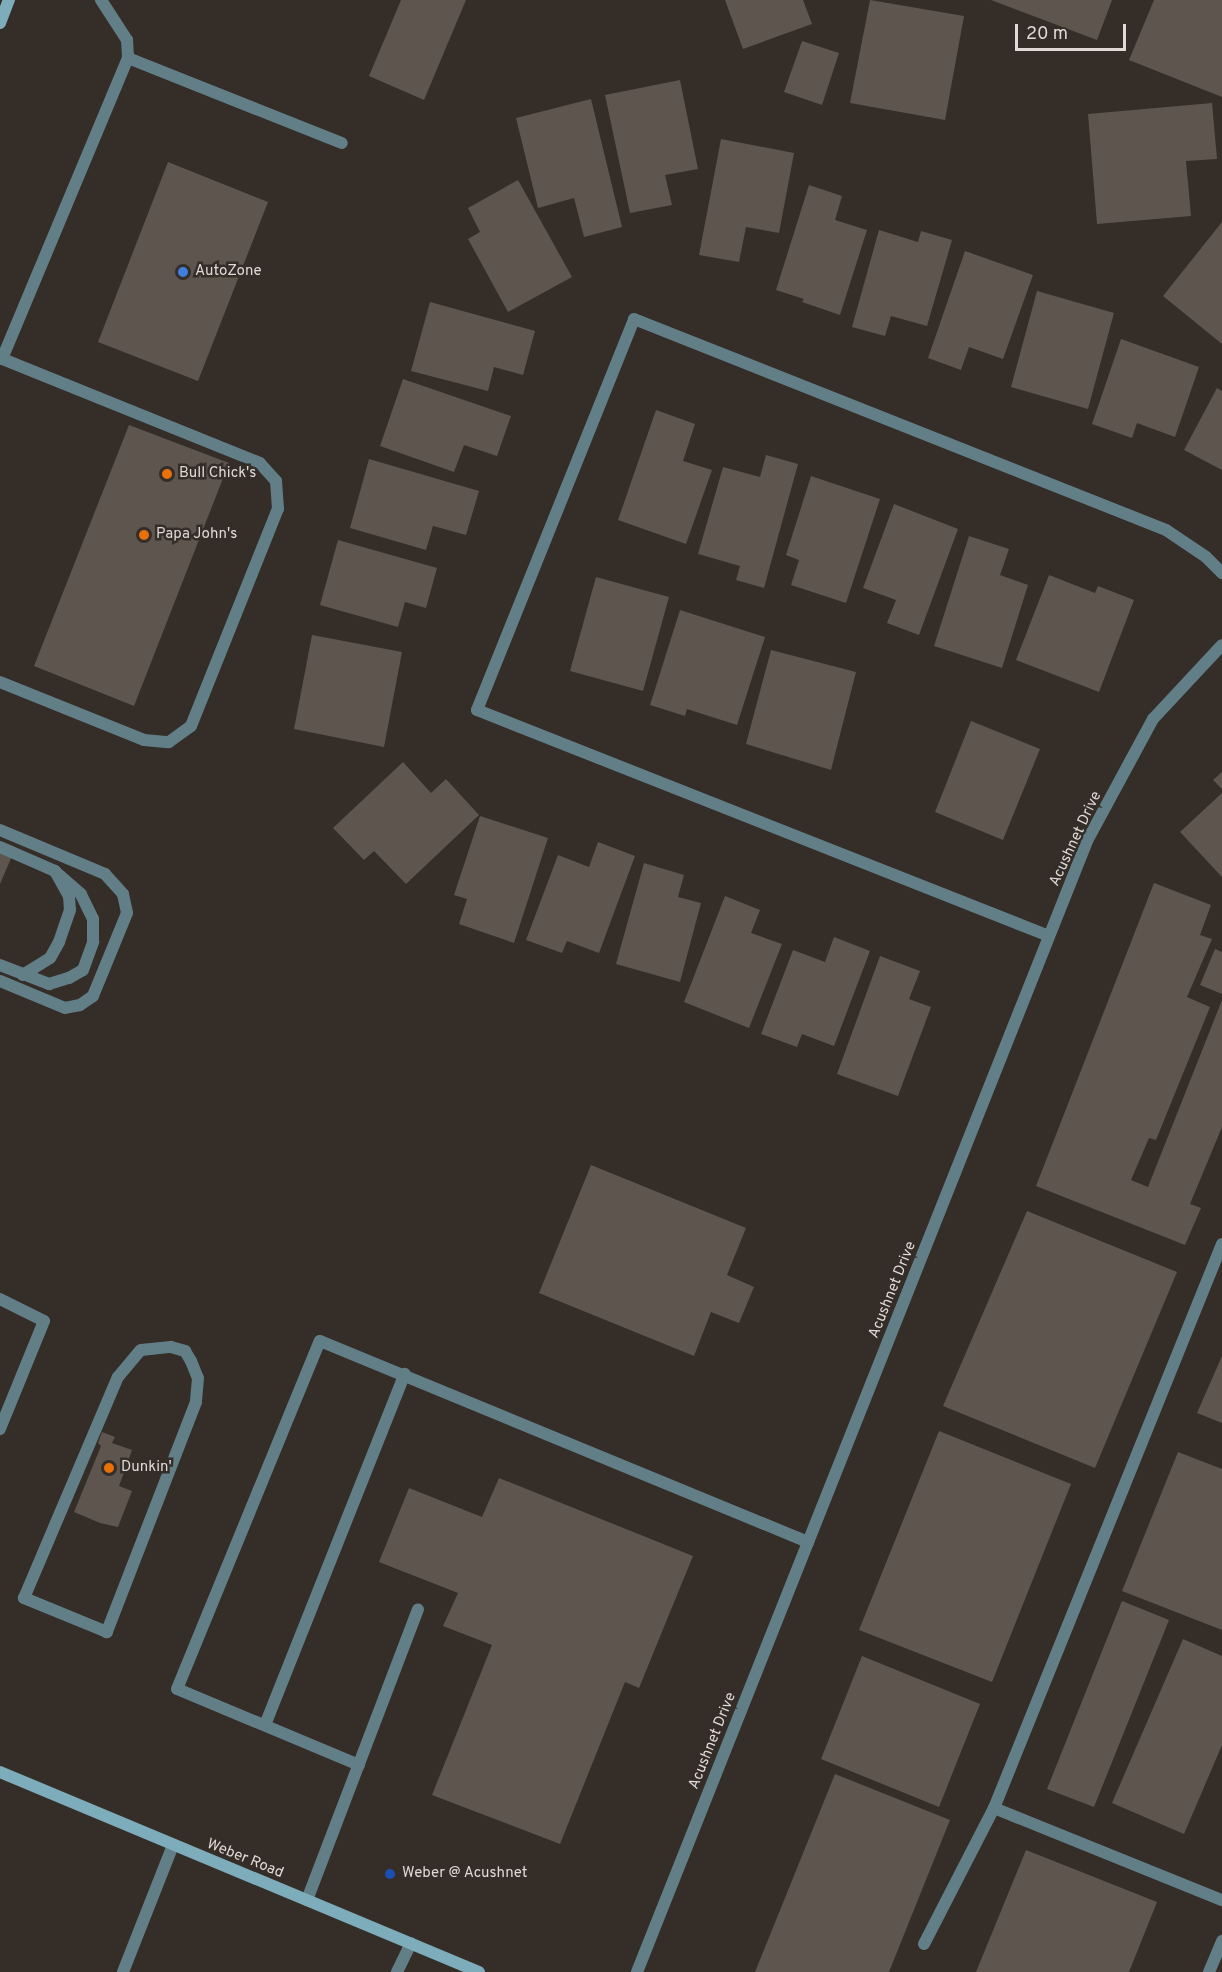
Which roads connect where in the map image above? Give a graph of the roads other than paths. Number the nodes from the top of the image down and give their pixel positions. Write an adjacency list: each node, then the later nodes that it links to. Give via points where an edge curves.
1 (9, 0): 3 (main road)
2 (101, 0): 4 (street, via 127,40)
3 (0, 23)
4 (128, 58): 5 (street); 6 (street)
5 (342, 143)
6 (2, 352): 9 (street, via 2,359 260,463 276,481 278,509 192,726 169,742 144,740)
7 (1222, 573): 13 (street, via 1166,530 634,319 477,710)
8 (1222, 645): 13 (street, Acushnet Drive, via 1153,719 1088,841)
9 (0, 682)
10 (0, 830): 16 (street, via 105,874 123,894 128,913 93,996 80,1005 65,1008)
11 (0, 848): 12 (street)
12 (55, 870): 15 (street, via 69,896 70,910 50,958); 15 (street, via 81,894 93,919 93,942 83,970 69,978 49,984)
13 (1049, 936): 21 (street, Acushnet Drive)
14 (0, 965): 15 (street)
15 (23, 975)
16 (0, 981)
17 (1222, 1244): 27 (street)
18 (0, 1299): 20 (street, via 44,1321)
19 (405, 1374): 21 (street); 24 (street); 24 (street, via 320,1341 177,1689)
20 (0, 1429)
21 (808, 1542): 37 (street, Acushnet Drive)
22 (418, 1609): 25 (street)
23 (107, 1632): 23 (street, via 24,1598 118,1377 141,1350 171,1347 185,1352 198,1378 196,1402)
24 (265, 1725): 25 (street)
25 (359, 1765): 29 (street)
26 (0, 1772): 28 (main road, Weber Road)
27 (994, 1808): 30 (street); 33 (street)
28 (173, 1845): 29 (main road, Weber Road); 34 (street)
29 (307, 1900): 32 (main road, Weber Road)
30 (1222, 1900)
31 (1222, 1941): 38 (street)
32 (411, 1943): 35 (street); 36 (main road, Weber Road)
33 (924, 1944)
34 (123, 1972)
35 (397, 1972)
36 (479, 1972)
37 (637, 1972)
38 (1209, 1972)

